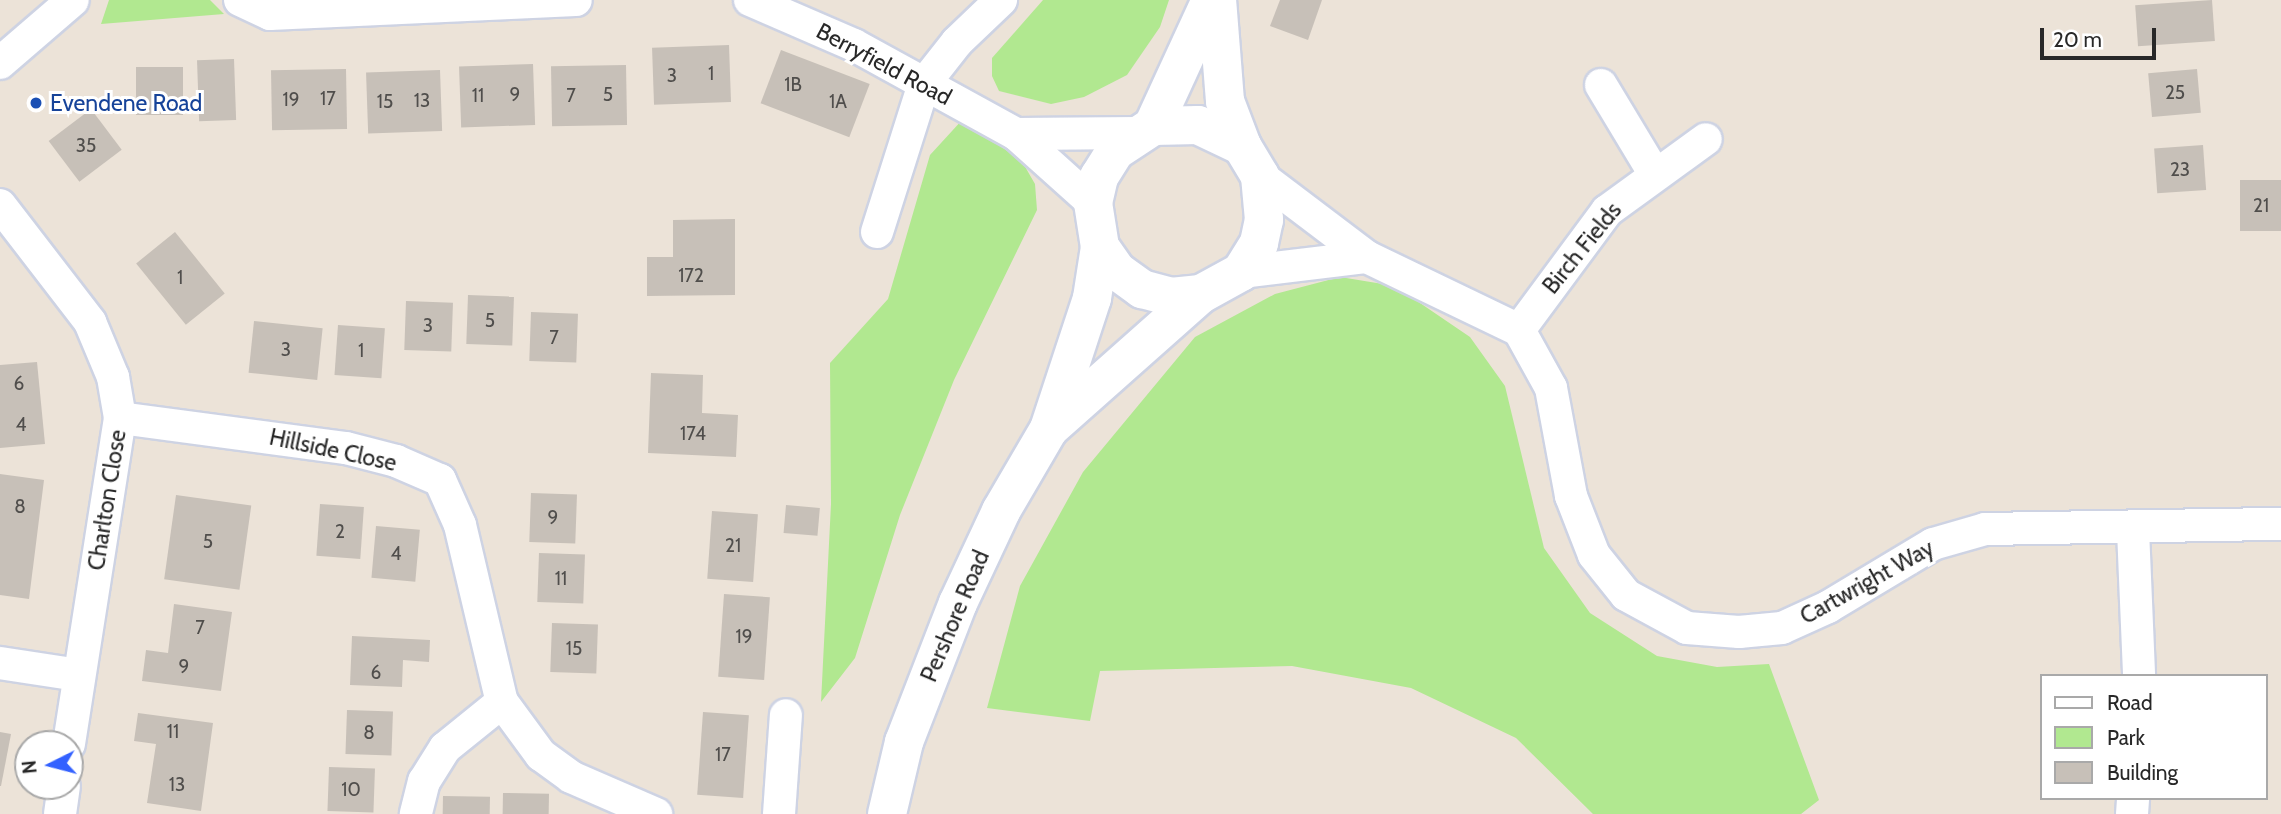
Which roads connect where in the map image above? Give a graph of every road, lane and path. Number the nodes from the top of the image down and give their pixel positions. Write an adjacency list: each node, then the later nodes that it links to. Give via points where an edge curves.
1 (73, 0): 8 (street)
2 (240, 0): 3 (street, via 270,14)
3 (576, 0)
4 (750, 0): 9 (street, Berryfield Road, via 854,44)
5 (1001, 0): 9 (street, via 957,42)
6 (1211, 0): 11 (main road, Pershore Road)
7 (1217, 0): 14 (main road, Pershore Road, via 1225,101)
8 (0, 63)
9 (924, 84): 12 (street, Berryfield Road); 18 (street)
10 (1601, 85): 15 (street)
11 (1146, 130): 12 (street, Berryfield Road); 14 (main road, via 1198,125); 16 (main road, Pershore Road, via 1115,151 1099,177)
12 (1016, 134): 16 (street, Berryfield Road)
13 (1706, 139): 15 (street, Birch Fields)
14 (1251, 161): 20 (street); 21 (main road, Pershore Road, via 1264,220 1259,243)
15 (1654, 173): 23 (street, Birch Fields, via 1607,211)
16 (1093, 203): 19 (main road, Pershore Road)
17 (0, 205): 24 (street, Charlton Close, via 90,322 113,377)
18 (877, 232)
19 (1100, 247): 22 (main road, Pershore Road, via 1117,271 1142,289 1171,297); 25 (main road, Pershore Road, via 1092,298)
20 (1367, 257): 21 (street); 23 (street)
21 (1241, 272): 22 (main road, Pershore Road)
22 (1201, 294): 25 (main road, Pershore Road)
23 (1519, 330): 27 (street, Cartwright Way, via 1551,388 1571,496 1594,555 1626,595 1687,628 1739,632 1782,628 1828,607 1933,544 1985,529)
24 (120, 418): 30 (street, Charlton Close); 31 (street, Hillside Close, via 345,448 397,461 440,480 460,525)
25 (1049, 429): 37 (main road, Pershore Road, via 1001,511 958,603 904,742)
26 (2281, 524): 27 (street, Cartwright Way)
27 (2133, 530): 29 (street)
28 (0, 663): 30 (street)
29 (2139, 674)
30 (79, 675): 33 (street, Charlton Close)
31 (502, 702): 34 (street, via 445,748 424,780); 35 (street, Hillside Close, via 541,755 571,777)
32 (786, 715): 36 (street)
33 (71, 730)
34 (416, 814)
35 (656, 814)
36 (779, 814)
37 (887, 814)

